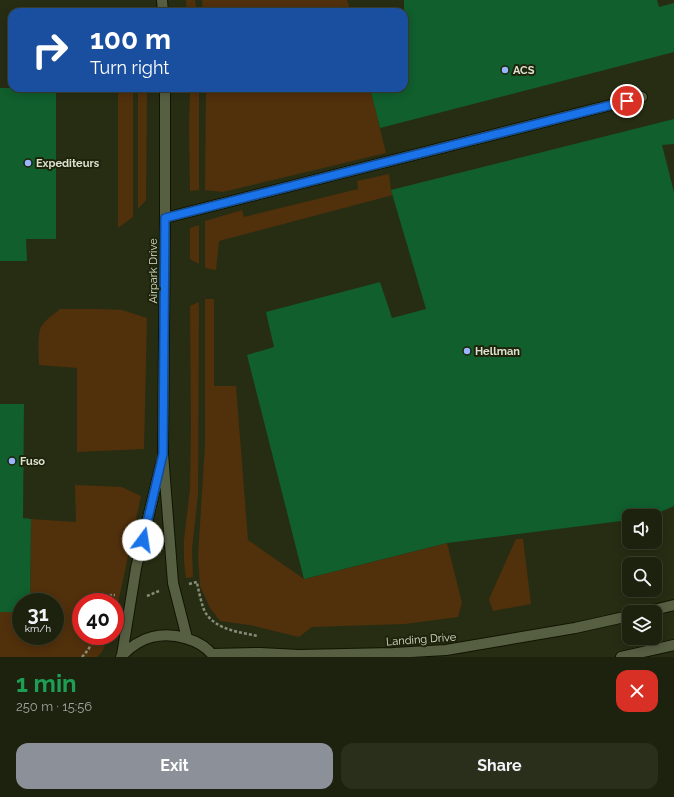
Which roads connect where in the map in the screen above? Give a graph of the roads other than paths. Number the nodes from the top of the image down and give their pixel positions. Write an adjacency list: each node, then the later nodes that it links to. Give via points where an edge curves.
1 (165, 92): 3 (street, Airpark Drive)
2 (642, 97): 3 (street)
3 (165, 218): 4 (street, Airpark Drive)
4 (163, 454): 8 (street, Airpark Drive, via 174,587); 10 (street, Airpark Drive, via 136,568)
5 (674, 605): 6 (street)
6 (662, 608)
7 (622, 618): 11 (street, Landing Drive, via 446,650)
8 (187, 638): 10 (street, via 169,635 152,637 136,644); 11 (street, via 200,644)
9 (674, 645): 12 (street)
10 (122, 656)
11 (213, 656)
12 (621, 657)

